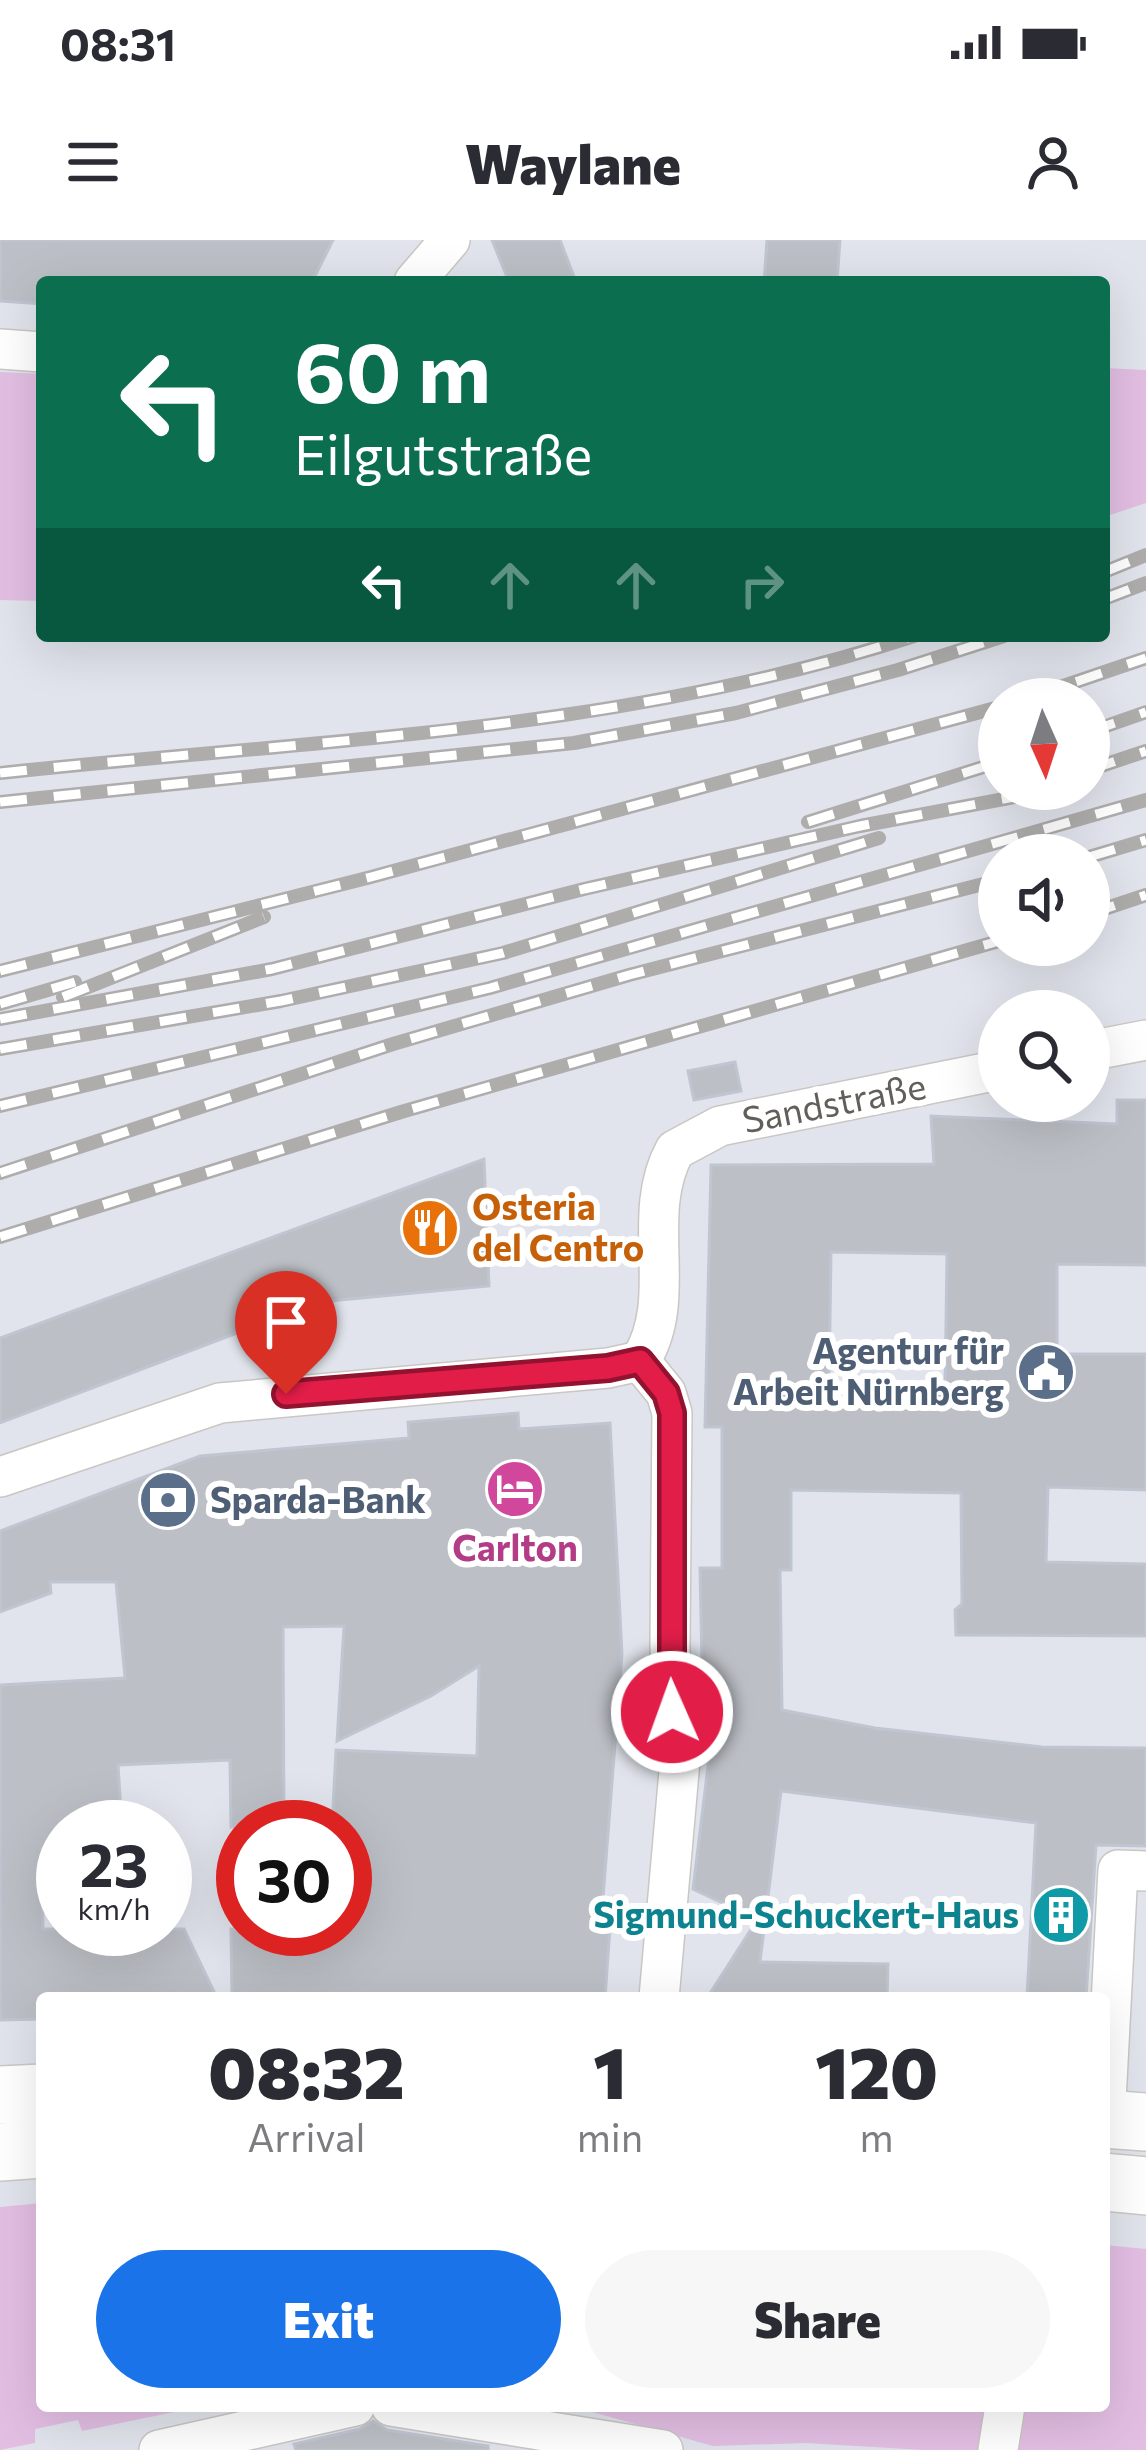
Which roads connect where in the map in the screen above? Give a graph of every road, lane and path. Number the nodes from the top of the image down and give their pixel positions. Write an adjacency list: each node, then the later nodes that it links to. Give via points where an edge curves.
1 (450, 240): 2 (street)
2 (419, 276)
3 (0, 349): 4 (street)
4 (36, 352)
5 (1146, 1040): 6 (street)
6 (1110, 1048)
7 (978, 1074): 8 (street, Sandstraße, via 719,1126 675,1150 657,1195 658,1320)
8 (640, 1361): 9 (street, via 220,1403); 11 (street, via 672,1413 672,1712 681,1749)
9 (0, 1477)
10 (1146, 1871): 12 (street, via 1118,1870)
11 (659, 1992)
12 (1110, 2024)
13 (36, 2093): 14 (main road)
14 (0, 2095)
15 (1110, 2120): 16 (main road)
16 (1146, 2122)
17 (36, 2149): 18 (main road)
18 (0, 2152)
19 (328, 2412): 23 (street)
20 (419, 2412): 22 (street)
21 (1004, 2412): 25 (street)
22 (549, 2440): 24 (street)
23 (159, 2450)
24 (663, 2450)
25 (998, 2450)

